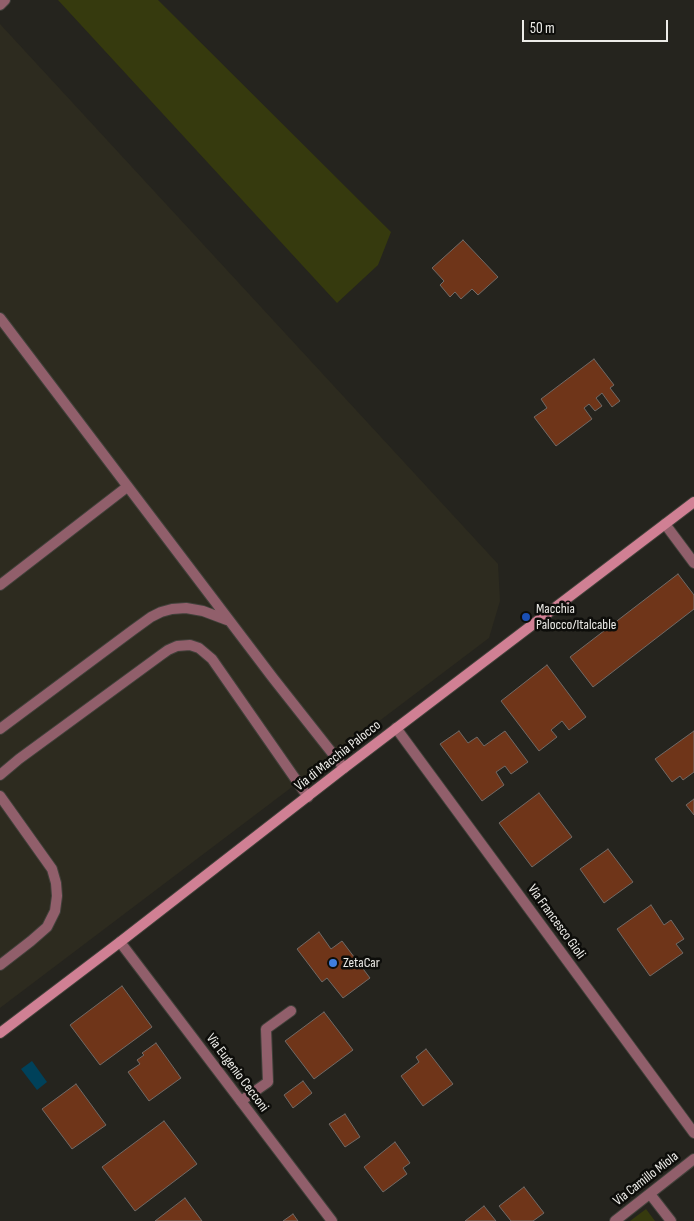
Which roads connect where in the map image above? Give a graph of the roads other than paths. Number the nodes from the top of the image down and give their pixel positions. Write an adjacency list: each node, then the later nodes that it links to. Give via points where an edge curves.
1 (5, 0): 2 (street)
2 (0, 5)
3 (0, 318): 4 (street)
4 (127, 487): 8 (street); 9 (street)
5 (694, 502): 6 (street, Via di Macchia Palocco)
6 (665, 524): 7 (street); 10 (street, Via di Macchia Palocco)
7 (694, 563)
8 (0, 585)
9 (228, 620): 11 (street, via 186,608 161,612); 12 (street)
10 (396, 728): 12 (street, Via di Macchia Palocco); 21 (street, Via Francesco Gioli)
11 (0, 730)
12 (344, 768): 15 (street, Via di Macchia Palocco)
13 (0, 775): 15 (street, via 168,650 190,645 212,659)
14 (0, 796): 17 (street, via 52,868 57,896 55,912 47,927)
15 (308, 797): 16 (street, Via di Macchia Palocco)
16 (120, 942): 19 (street, Via di Macchia Palocco); 20 (street, Via Eugenio Cecconi)
17 (0, 965)
18 (291, 1011): 20 (street, via 266,1030 268,1082)
19 (0, 1034)
20 (241, 1101): 24 (street, Via Eugenio Cecconi)
21 (694, 1132)
22 (694, 1159): 23 (street, Via Camillo Miola)
23 (650, 1194): 25 (street, Via Camillo Miola); 26 (street)
24 (332, 1221)
25 (615, 1221)
26 (671, 1221)

